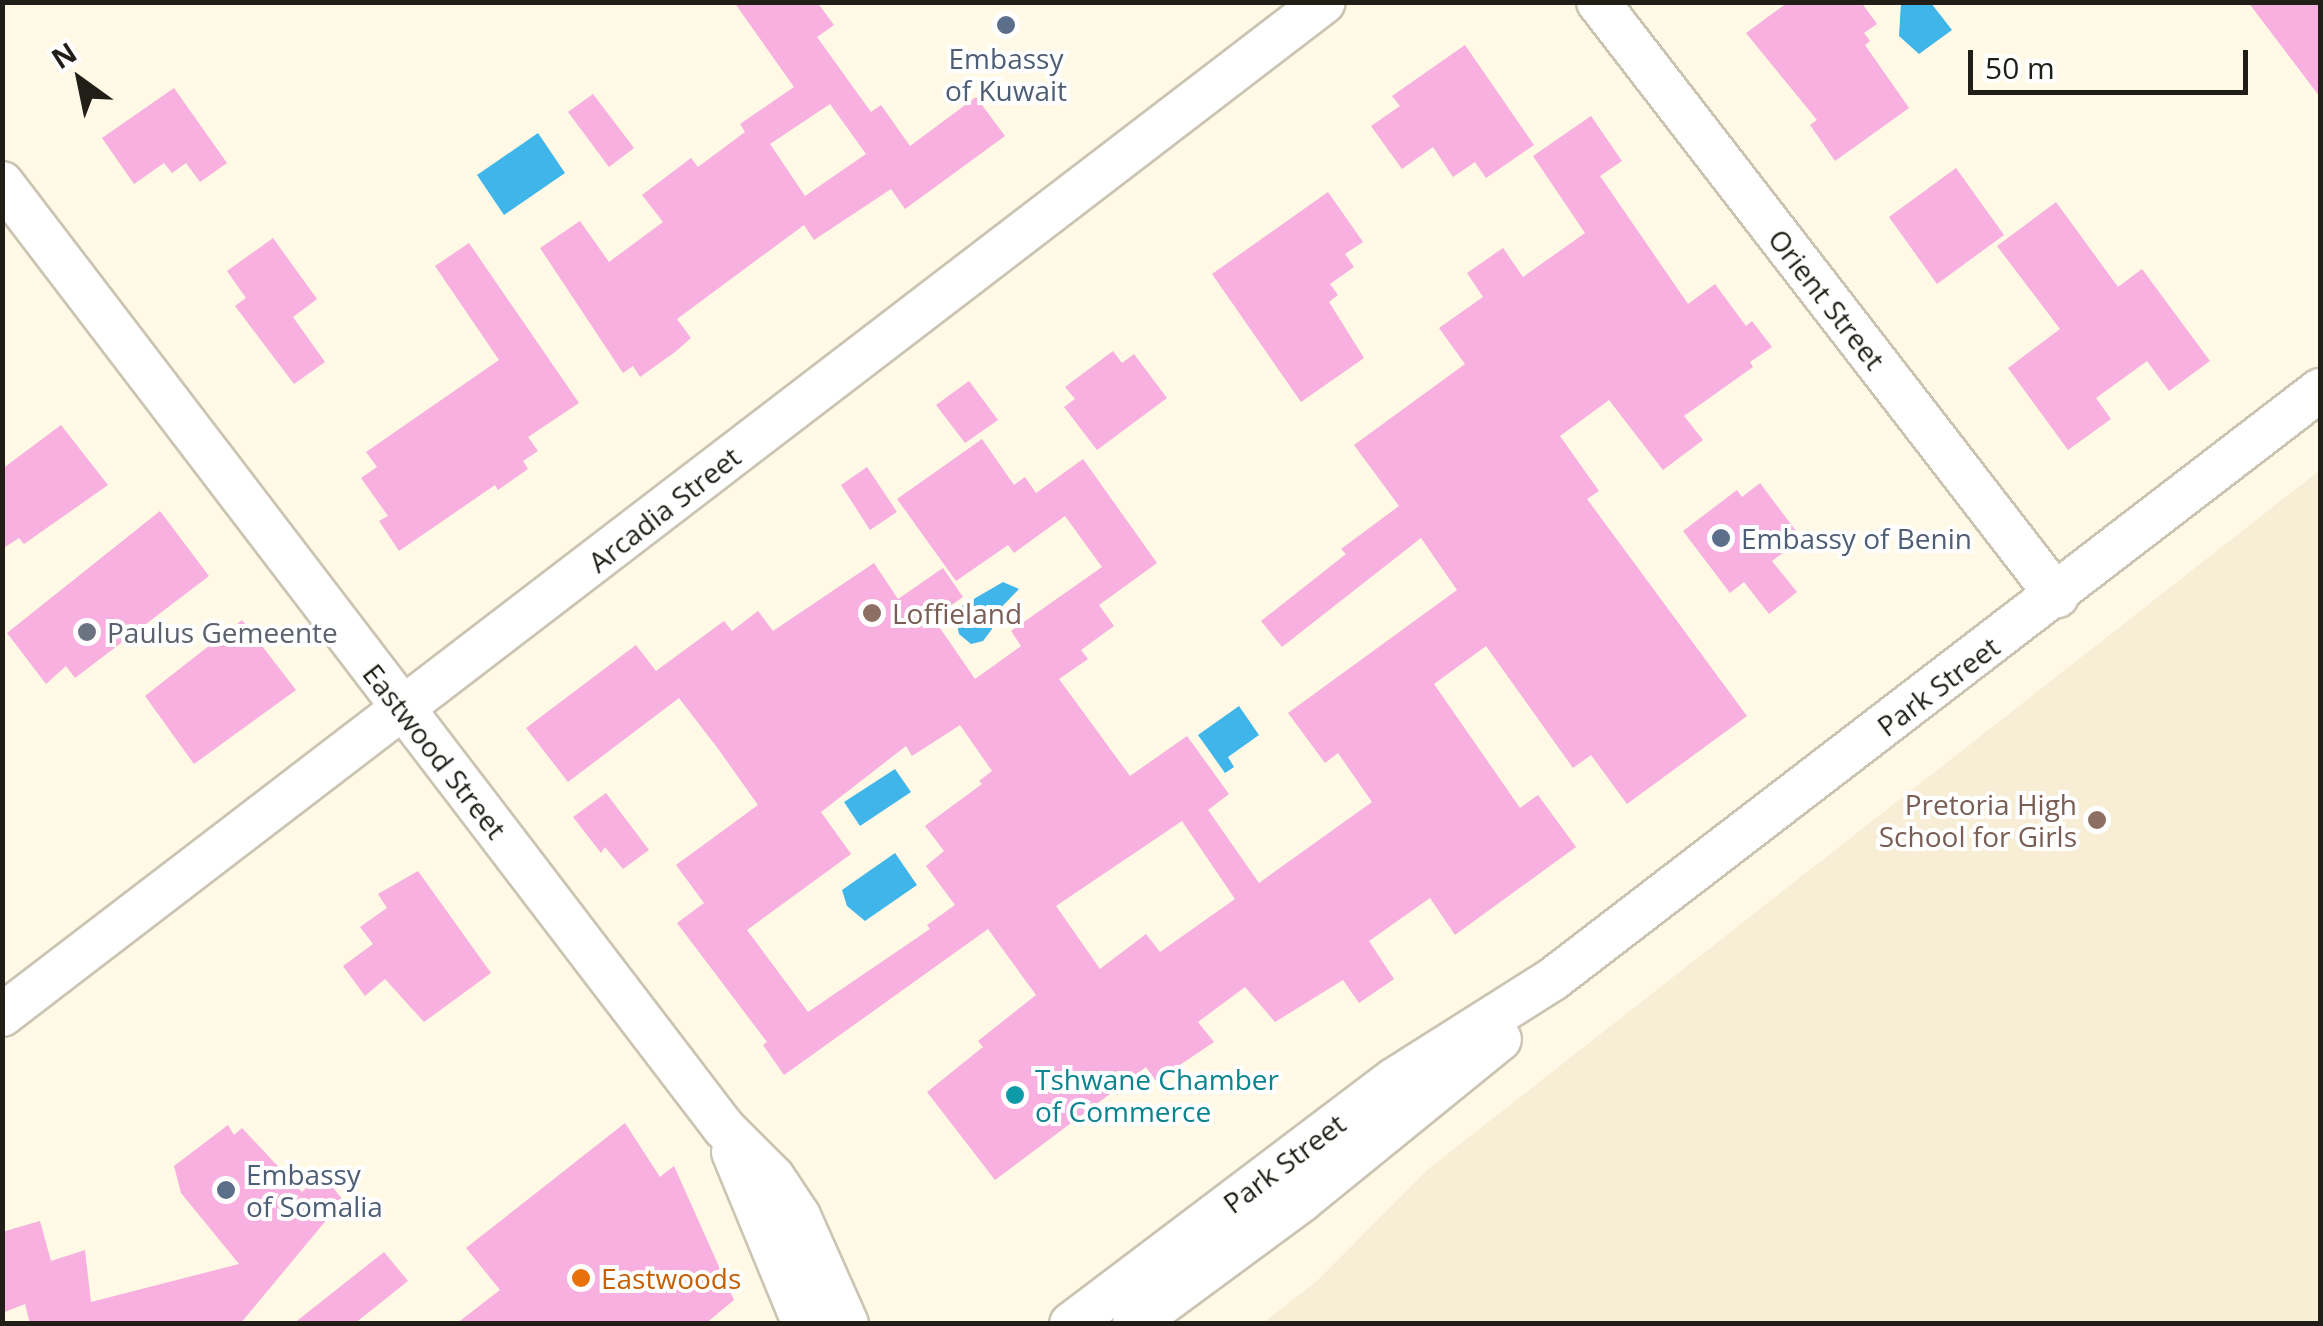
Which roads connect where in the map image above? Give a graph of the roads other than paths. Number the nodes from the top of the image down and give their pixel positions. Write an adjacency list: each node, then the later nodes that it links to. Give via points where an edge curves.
1 (1324, 2): 6 (street, Arcadia Street)
2 (1598, 2): 5 (street, Orient Street)
3 (2, 183): 6 (street, Eastwood Street)
4 (2320, 390): 5 (street, Park Street)
5 (2057, 596): 7 (street, Park Street)
6 (403, 710): 8 (street, Arcadia Street); 9 (street, Eastwood Street)
7 (1553, 979): 13 (street, Park Street, via 1396,1079); 14 (street, Park Street, via 1528,1013 1486,1050 1302,1200)
8 (2, 1014)
9 (724, 1128): 10 (street, Eastwood Street, via 790,1200); 11 (street, Eastwood Street)
10 (840, 1305): 12 (street, Eastwood Street)
11 (804, 1324)
12 (866, 1324)
13 (1071, 1324)
14 (1134, 1324)

